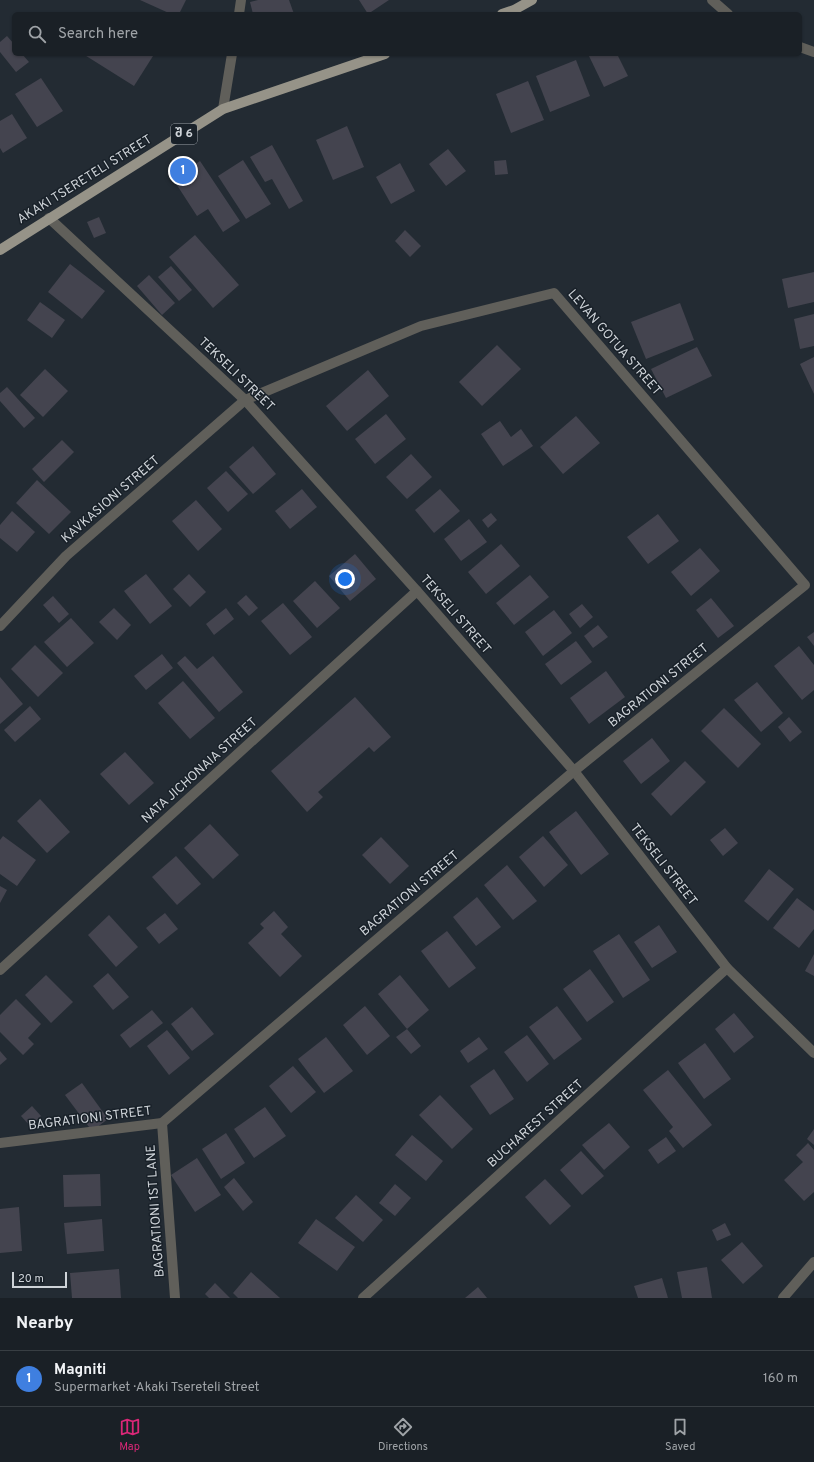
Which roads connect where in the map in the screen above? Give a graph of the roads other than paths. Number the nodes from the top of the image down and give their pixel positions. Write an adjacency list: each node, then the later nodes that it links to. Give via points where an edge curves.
1 (241, 0): 4 (street)
2 (532, 0): 5 (main road)
3 (712, 0): 6 (street)
4 (238, 12)
5 (508, 12)
6 (726, 12)
7 (802, 48): 8 (street)
8 (814, 52)
9 (232, 56): 11 (street)
10 (379, 56): 11 (main road, AKAKI TSERETELI STREET / შ 6)
11 (223, 109): 12 (main road, AKAKI TSERETELI STREET / შ 6)
12 (49, 218): 13 (main road, AKAKI TSERETELI STREET / შ 6); 14 (street, TEKSELI STREET)
13 (0, 250)
14 (245, 400): 15 (street, LEVAN GOTUA STREET, via 421,326 554,293); 16 (street, TEKSELI STREET); 17 (street, KAVKASIONI STREET, via 66,556)
15 (805, 585): 18 (street, BAGRATIONI STREET)
16 (417, 591): 18 (street, TEKSELI STREET); 20 (street, NATA JICHONAIA STREET)
17 (0, 626)
18 (574, 771): 19 (street, TEKSELI STREET); 22 (street, BAGRATIONI STREET)
19 (726, 968): 21 (street, TEKSELI STREET); 26 (street, BUCHAREST STREET)
20 (0, 970)
21 (814, 1053)
22 (162, 1122): 23 (street, BAGRATIONI STREET); 25 (street, BAGRATIONI 1ST LANE)
23 (0, 1143)
24 (814, 1262): 27 (street)
25 (175, 1298)
26 (363, 1298)
27 (783, 1298)

